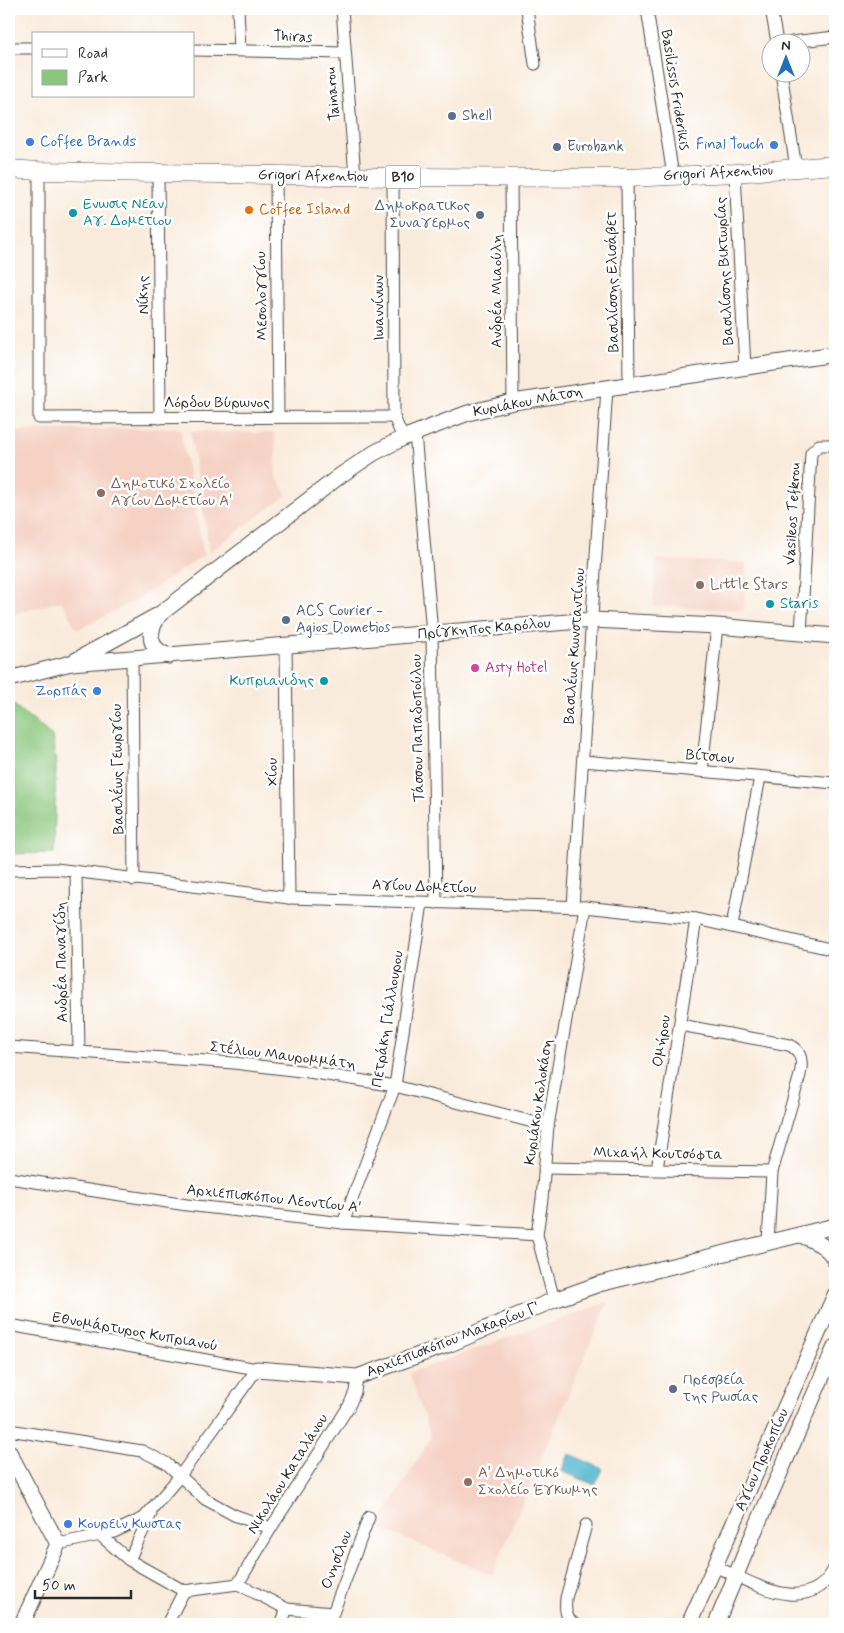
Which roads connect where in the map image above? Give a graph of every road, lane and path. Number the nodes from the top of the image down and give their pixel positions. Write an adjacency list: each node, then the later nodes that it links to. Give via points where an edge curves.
1 (238, 9): 12 (street)
2 (342, 9): 13 (street, Tainarou)
3 (528, 9): 14 (street)
4 (647, 9): 24 (street, Basilissis Friderikis)
5 (771, 9): 6 (street)
6 (774, 32)
7 (835, 37): 8 (street)
8 (812, 40)
9 (9, 48): 10 (street)
10 (32, 48)
11 (195, 50): 12 (street, Thiras)
12 (240, 50): 13 (street, Thiras)
13 (344, 53): 23 (street, Tainarou)
14 (535, 64)
15 (783, 82): 17 (street)
16 (835, 165): 17 (main road, B10)
17 (796, 168): 21 (main road, Grigori Afxentiou / B10)
18 (9, 169): 19 (main road, Grigori Afxentiou / B10)
19 (38, 171): 20 (main road, Grigori Afxentiou / B10); 35 (street, Λόρδου Βύρωνος, via 39,418)
20 (158, 172): 22 (main road, Grigori Afxentiou / B10); 35 (street, Νίκης)
21 (735, 173): 24 (main road, Grigori Afxentiou / B10); 29 (street, Βασιλίσσης Βικτωρίας)
22 (276, 175): 23 (main road, Grigori Afxentiou / B10); 33 (street, Μεσολογγίου)
23 (355, 176): 25 (main road, Grigori Afxentiou / B10)
24 (673, 176): 27 (main road, Grigori Afxentiou / B10)
25 (393, 177): 26 (main road, Grigori Afxentiou / B10); 34 (street, Ιωαννίνων)
26 (511, 178): 27 (main road, Grigori Afxentiou / B10); 32 (street, Ανδρέα Μιαούλη)
27 (627, 178): 30 (street, Βασιλίσσης Ελισάβετ)
28 (835, 354): 29 (main road, Κυριάκου Μάτση)
29 (744, 368): 30 (main road, Κυριάκου Μάτση)
30 (629, 385): 31 (main road, Κυριάκου Μάτση)
31 (607, 388): 32 (main road, Κυριάκου Μάτση); 39 (street, Βασιλέως Κωνσταντίνου)
32 (513, 402): 36 (main road, Κυριάκου Μάτση, via 468,413)
33 (278, 417): 34 (street, Λόρδου Βύρωνος); 35 (street, Λόρδου Βύρωνος)
34 (394, 417): 36 (street, Ιωαννίνων)
35 (160, 418)
36 (409, 435): 38 (main road, Κυριάκου Μάτση, via 374,453 341,476); 41 (street, Τάσσου Παπαδοπούλου)
37 (835, 445): 42 (street, Vasileos Tefkrou, via 819,445 811,453)
38 (160, 614): 45 (main road, via 151,630 152,643 160,653); 47 (main road, Κυριάκου Μάτση)
39 (592, 620): 40 (main road, Πρίγκηπος Καρόλου); 41 (main road, Πρίγκηπος Καρόλου); 49 (street, Βασιλέως Κωνσταντίνου)
40 (717, 626): 42 (main road, Πρίγκηπος Καρόλου); 50 (street)
41 (432, 633): 44 (main road, Πρίγκηπος Καρόλου); 58 (street, Τάσσου Παπαδοπούλου)
42 (801, 634): 43 (main road, Πρίγκηπος Καρόλου)
43 (835, 636)
44 (286, 646): 45 (main road, Πρίγκηπος Καρόλου); 56 (street, Χίου)
45 (168, 656): 46 (main road, Πρίγκηπος Καρόλου)
46 (132, 658): 47 (main road, Κυριάκου Μάτση); 55 (street, Βασιλέως Γεωργίου)
47 (71, 663): 48 (main road, Κυριάκου Μάτση)
48 (9, 679)
49 (583, 761): 50 (street, Βίτσιου); 59 (street, Βασιλέως Κωνσταντίνου)
50 (702, 772): 51 (street, Βίτσιου)
51 (760, 777): 52 (street, Βίτσιου); 62 (street)
52 (835, 783)
53 (9, 870): 54 (street, Αγίου Δομετίου)
54 (76, 872): 55 (street, Αγίου Δομετίου); 66 (street, Ανδρέα Παναγίδη)
55 (134, 880): 56 (street, Αγίου Δομετίου)
56 (290, 898): 57 (street, Αγίου Δομετίου)
57 (422, 903): 58 (street, Αγίου Δομετίου); 67 (street, Πετράκη Γιάλλουρου)
58 (436, 903): 59 (street, Αγίου Δομετίου)
59 (572, 906): 60 (street, Αγίου Δομετίου)
60 (585, 907): 61 (street, Αγίου Δομετίου); 68 (street, Κυριάκου Κολοκάση)
61 (696, 918): 62 (street, Αγίου Δομετίου); 64 (street, Ομήρου)
62 (732, 926): 63 (street, Αγίου Δομετίου)
63 (835, 950)
64 (680, 1025): 70 (street, Ομήρου); 71 (street, via 789,1045 797,1050 802,1062 800,1075)
65 (9, 1047): 66 (street, Στέλιου Μαυρομμάτη)
66 (79, 1052): 67 (street, Στέλιου Μαυρομμάτη, via 234,1063)
67 (395, 1086): 68 (street, Στέλιου Μαυρομμάτη); 73 (street, Πετράκη Γιάλλουρου)
68 (548, 1126): 69 (street, Κυριάκου Κολοκάση)
69 (544, 1168): 70 (street, Μιχαήλ Κουτσόφτα); 75 (street, Κυριάκου Κολοκάση)
70 (657, 1169): 71 (street, Μιχαήλ Κουτσόφτα)
71 (772, 1172): 77 (street)
72 (9, 1178): 73 (street, Αρχιεπισκόπου Λεοντίου Α', via 187,1205)
73 (343, 1223): 75 (street, Αρχιεπισκόπου Λεοντίου Α')
74 (835, 1226): 76 (main road)
75 (536, 1234): 80 (street, Κυριάκου Κολοκάση)
76 (801, 1235): 77 (main road, Αρχιεπισκόπου Μακαρίου Γ'); 78 (main road, via 829,1250)
77 (768, 1242): 80 (main road, Αρχιεπισκόπου Μακαρίου Γ', via 599,1284)
78 (835, 1261)
79 (835, 1296): 95 (main road, Αγίου Προκοπίου)
80 (554, 1300): 84 (main road, Αρχιεπισκόπου Μακαρίου Γ', via 450,1344)
81 (9, 1325): 83 (street, Εθνομάρτυρος Κυπριανού)
82 (835, 1347): 97 (main road, Αγίου Προκοπίου)
83 (257, 1369): 84 (main road, Αρχιεπισκόπου Μακαρίου Γ'); 87 (street)
84 (357, 1377): 91 (street, Νικολάου Καταλάνου, via 349,1406)
85 (9, 1430): 87 (street, via 142,1451 166,1463)
86 (9, 1452): 93 (main road)
87 (179, 1476): 88 (street); 91 (street, via 205,1499 234,1515)
88 (154, 1508): 92 (street, via 136,1523); 94 (street)
89 (370, 1516): 100 (street, Ονησίλου, via 333,1613)
90 (586, 1525): 105 (street, via 566,1598 567,1616)
91 (271, 1528): 98 (street, Νικολάου Καταλάνου)
92 (100, 1535): 93 (street); 94 (street)
93 (58, 1544): 102 (main road)
94 (129, 1560): 99 (street)
95 (714, 1566): 97 (street); 106 (main road, Αγίου Προκοπίου)
96 (835, 1567): 97 (street, via 822,1584 793,1596 773,1592)
97 (736, 1575): 107 (main road, Αγίου Προκοπίου)
98 (238, 1584): 99 (street); 100 (street)
99 (184, 1592): 103 (street)
100 (287, 1609): 104 (street)
101 (18, 1624): 102 (street)
102 (23, 1624)
103 (167, 1624)
104 (281, 1624)
105 (575, 1624)
106 (689, 1624)
107 (716, 1624)

